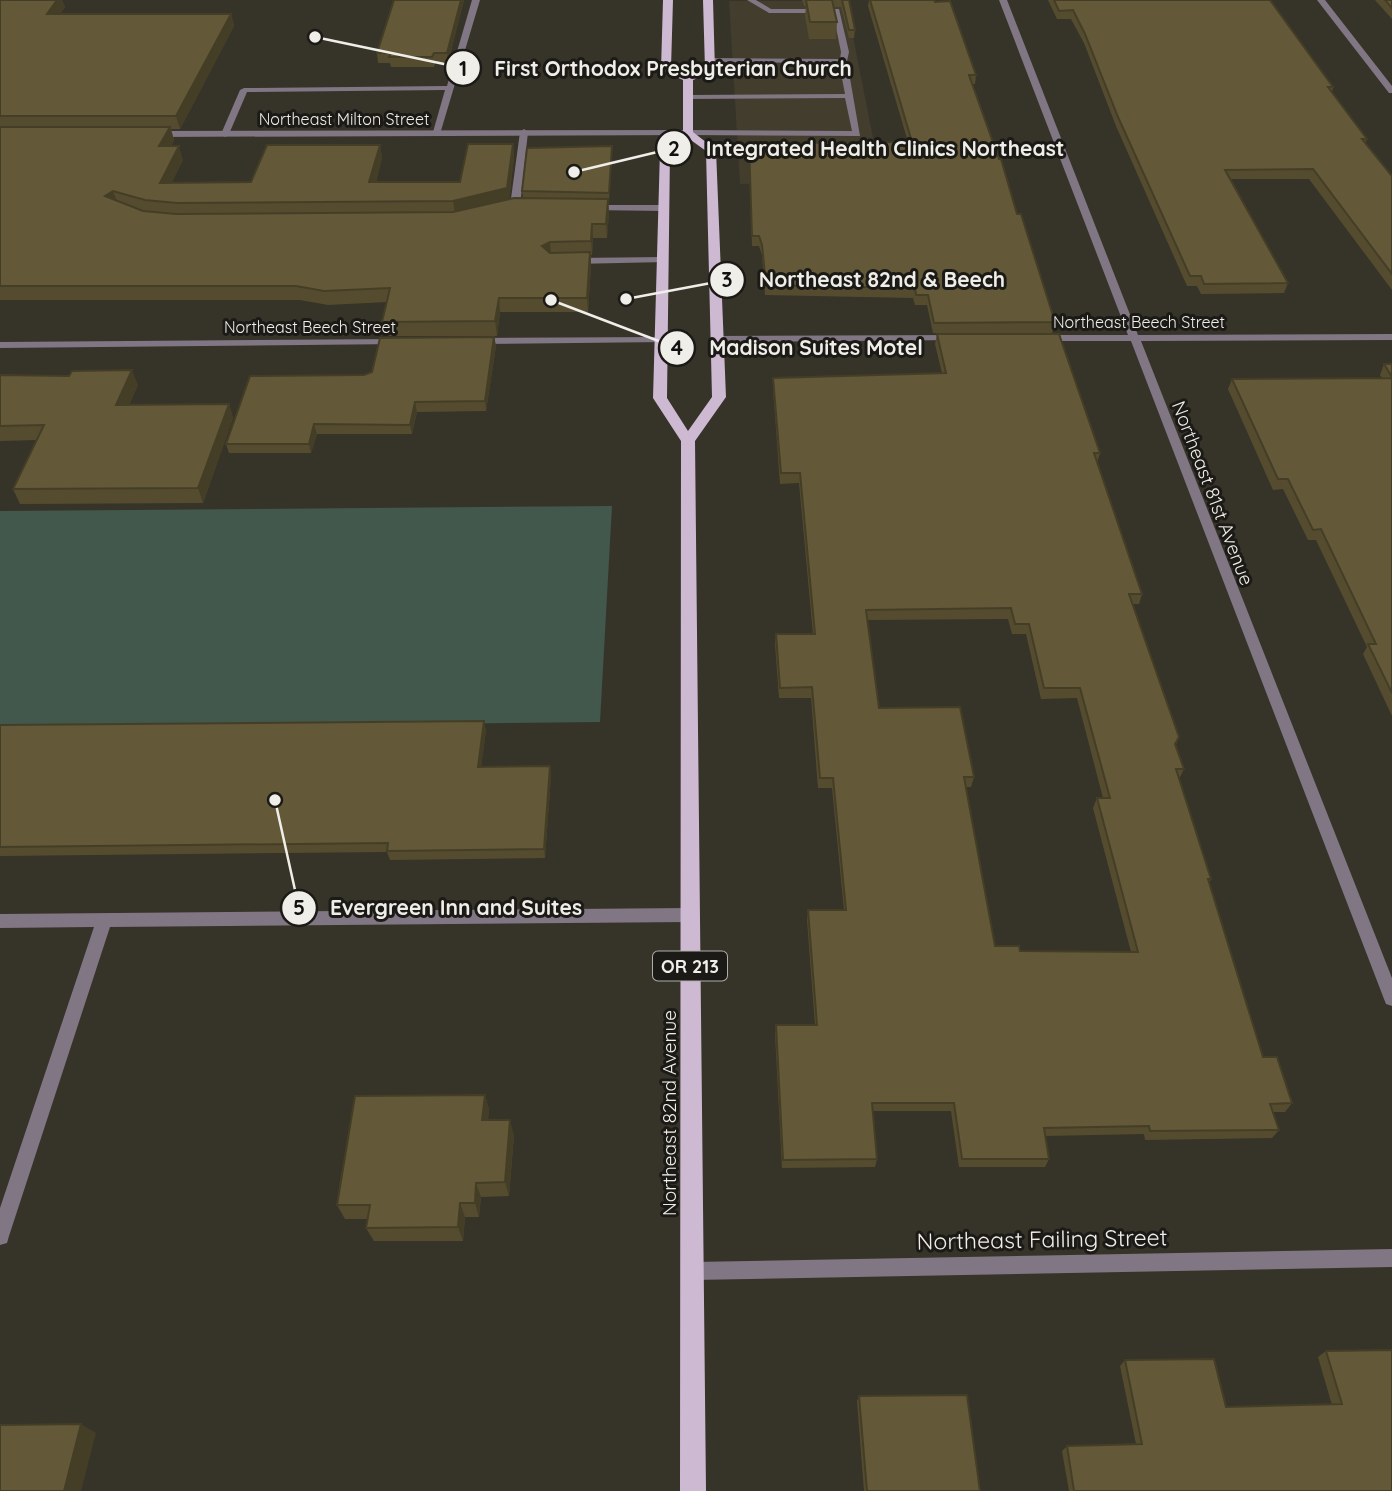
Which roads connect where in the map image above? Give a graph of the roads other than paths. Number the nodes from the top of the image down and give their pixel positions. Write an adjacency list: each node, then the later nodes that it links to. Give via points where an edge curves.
1 (475, 0): 10 (street)
2 (668, 0): 9 (main road, via 666,70)
3 (708, 0): 7 (main road)
4 (751, 0): 8 (street, via 769,11 836,11)
5 (1003, 0): 24 (street, Northeast 81st Avenue)
6 (1321, 0): 11 (street)
7 (710, 60): 8 (street); 9 (main road, via 710,71)
8 (843, 61): 12 (street)
9 (688, 78): 13 (main road)
10 (450, 88): 14 (street); 18 (street, via 244,90)
11 (1392, 91)
12 (849, 96): 13 (street); 16 (street, Northeast Milton Street, via 857,134)
13 (688, 97): 16 (main road)
14 (437, 132): 15 (street, Northeast Milton Street); 18 (street, Northeast Milton Street)
15 (524, 132): 16 (street, Northeast Milton Street); 19 (street, via 511,207)
16 (688, 133): 21 (main road, via 665,150); 28 (main road, via 711,150)
17 (146, 134): 18 (street, Northeast Milton Street)
18 (225, 134)
19 (528, 206)
20 (583, 207): 21 (street)
21 (664, 208): 22 (main road)
22 (663, 260): 23 (street); 29 (main road)
23 (563, 261)
24 (1133, 337): 25 (street, Northeast Beech Street); 27 (street, Northeast Beech Street); 37 (street, Northeast 81st Avenue)
25 (1392, 337)
26 (961, 338): 28 (street)
27 (1030, 338)
28 (717, 339): 33 (main road, via 719,397)
29 (662, 340): 30 (street); 33 (main road, via 660,398)
30 (469, 341)
31 (413, 342): 32 (street, Northeast Beech Street)
32 (0, 345)
33 (688, 441): 34 (main road, Northeast 82nd Avenue / OR 213)
34 (690, 915): 35 (street); 40 (main road, Northeast 82nd Avenue / OR 213)
35 (104, 920): 36 (street); 38 (street)
36 (0, 921)
37 (1392, 999)
38 (0, 1236)
39 (1392, 1258): 40 (street, Northeast Failing Street)
40 (692, 1271): 41 (main road, Northeast 82nd Avenue / OR 213)
41 (693, 1491)

